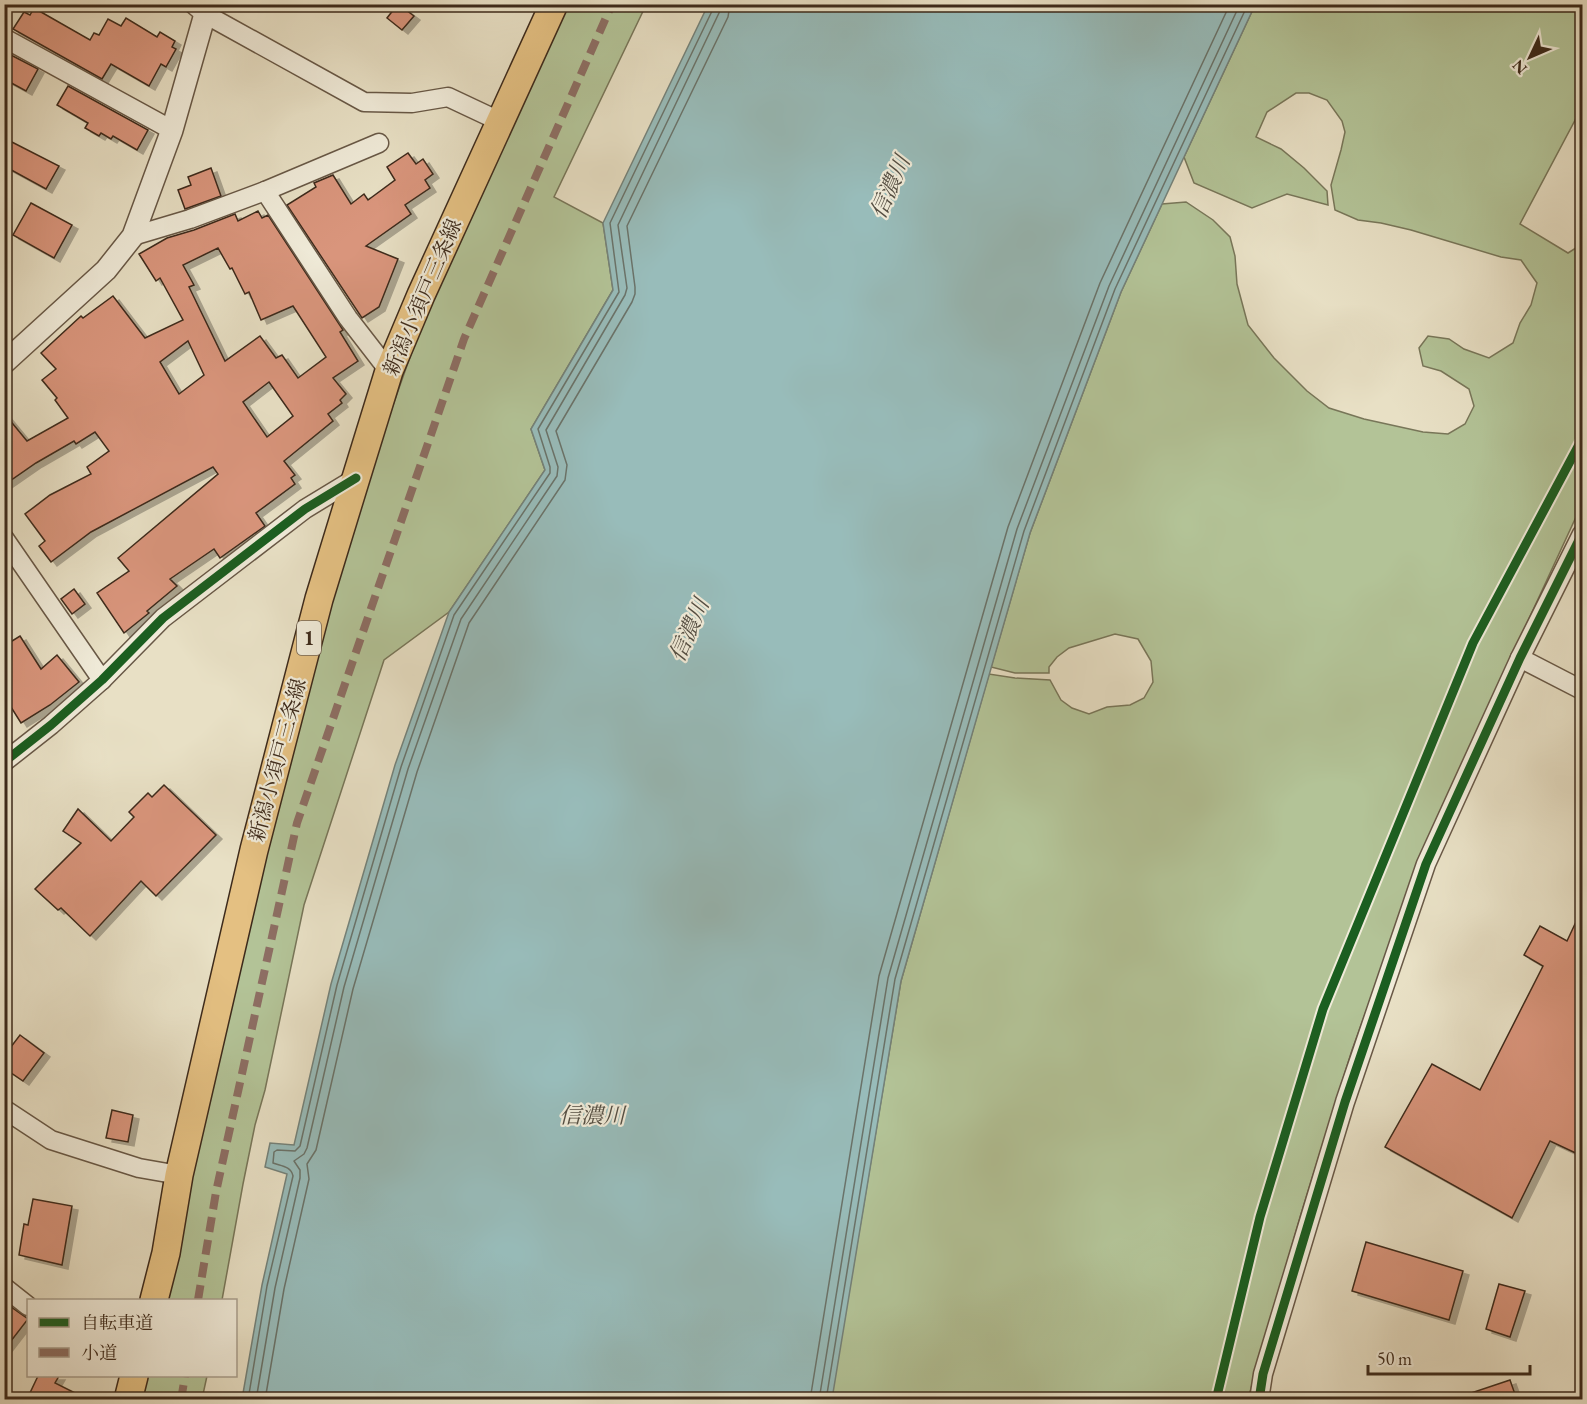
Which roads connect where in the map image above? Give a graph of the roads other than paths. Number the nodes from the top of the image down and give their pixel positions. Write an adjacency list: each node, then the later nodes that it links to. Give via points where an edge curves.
1 (554, 4): 4 (main road, 新潟小須戸三条線 / 1)
2 (202, 8): 4 (street, via 364,102 412,103 448,97); 5 (street)
3 (4, 38): 5 (street)
4 (499, 122): 10 (main road, 新潟小須戸三条線 / 1)
5 (172, 130): 8 (street)
6 (379, 143): 7 (street)
7 (265, 190): 8 (street); 10 (street, via 348,318)
8 (133, 236): 9 (street, via 106,270)
9 (4, 363)
10 (389, 371): 11 (main road, 新潟小須戸三条線 / 1)
11 (356, 478): 15 (street, via 305,509 163,618); 19 (main road, 新潟小須戸三条線 / 1, via 319,599 257,839)
12 (1582, 534): 14 (street)
13 (4, 538): 15 (street)
14 (1520, 658): 16 (street); 23 (street, via 1426,864 1345,1102 1263,1374)
15 (102, 680): 17 (street)
16 (1582, 690)
17 (4, 762)
18 (4, 1109): 19 (street, via 51,1140 139,1168)
19 (179, 1175): 21 (main road, 新潟小須戸三条線 / 1)
20 (4, 1287): 22 (street)
21 (154, 1299)
22 (27, 1305)
23 (1259, 1400)

